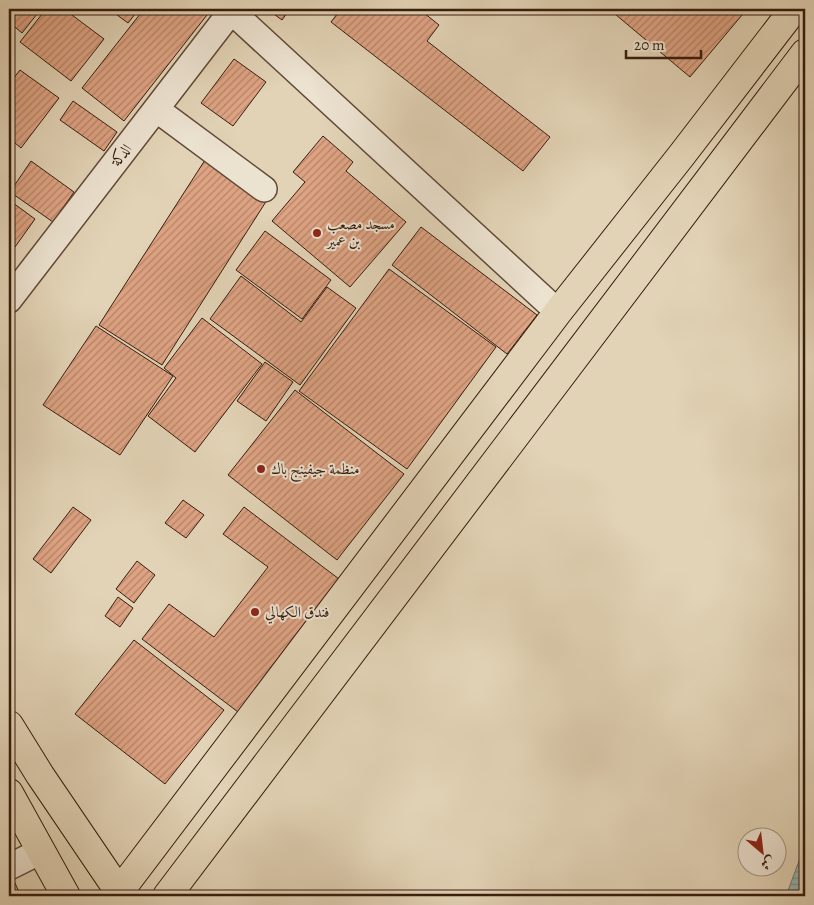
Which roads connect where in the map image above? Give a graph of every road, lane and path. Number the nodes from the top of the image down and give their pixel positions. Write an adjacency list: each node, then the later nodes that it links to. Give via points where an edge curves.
1 (231, 9): 4 (street, الدكة); 7 (street)
2 (794, 9): 7 (main road)
3 (805, 53): 14 (main road)
4 (156, 109): 5 (street); 6 (street, الدكة)
5 (264, 189)
6 (9, 300)
7 (558, 312): 12 (main road)
8 (9, 725): 12 (main road)
9 (9, 793): 10 (main road)
10 (41, 850): 11 (street); 13 (main road)
11 (9, 867)
12 (120, 895)
13 (66, 896)
14 (167, 896)

